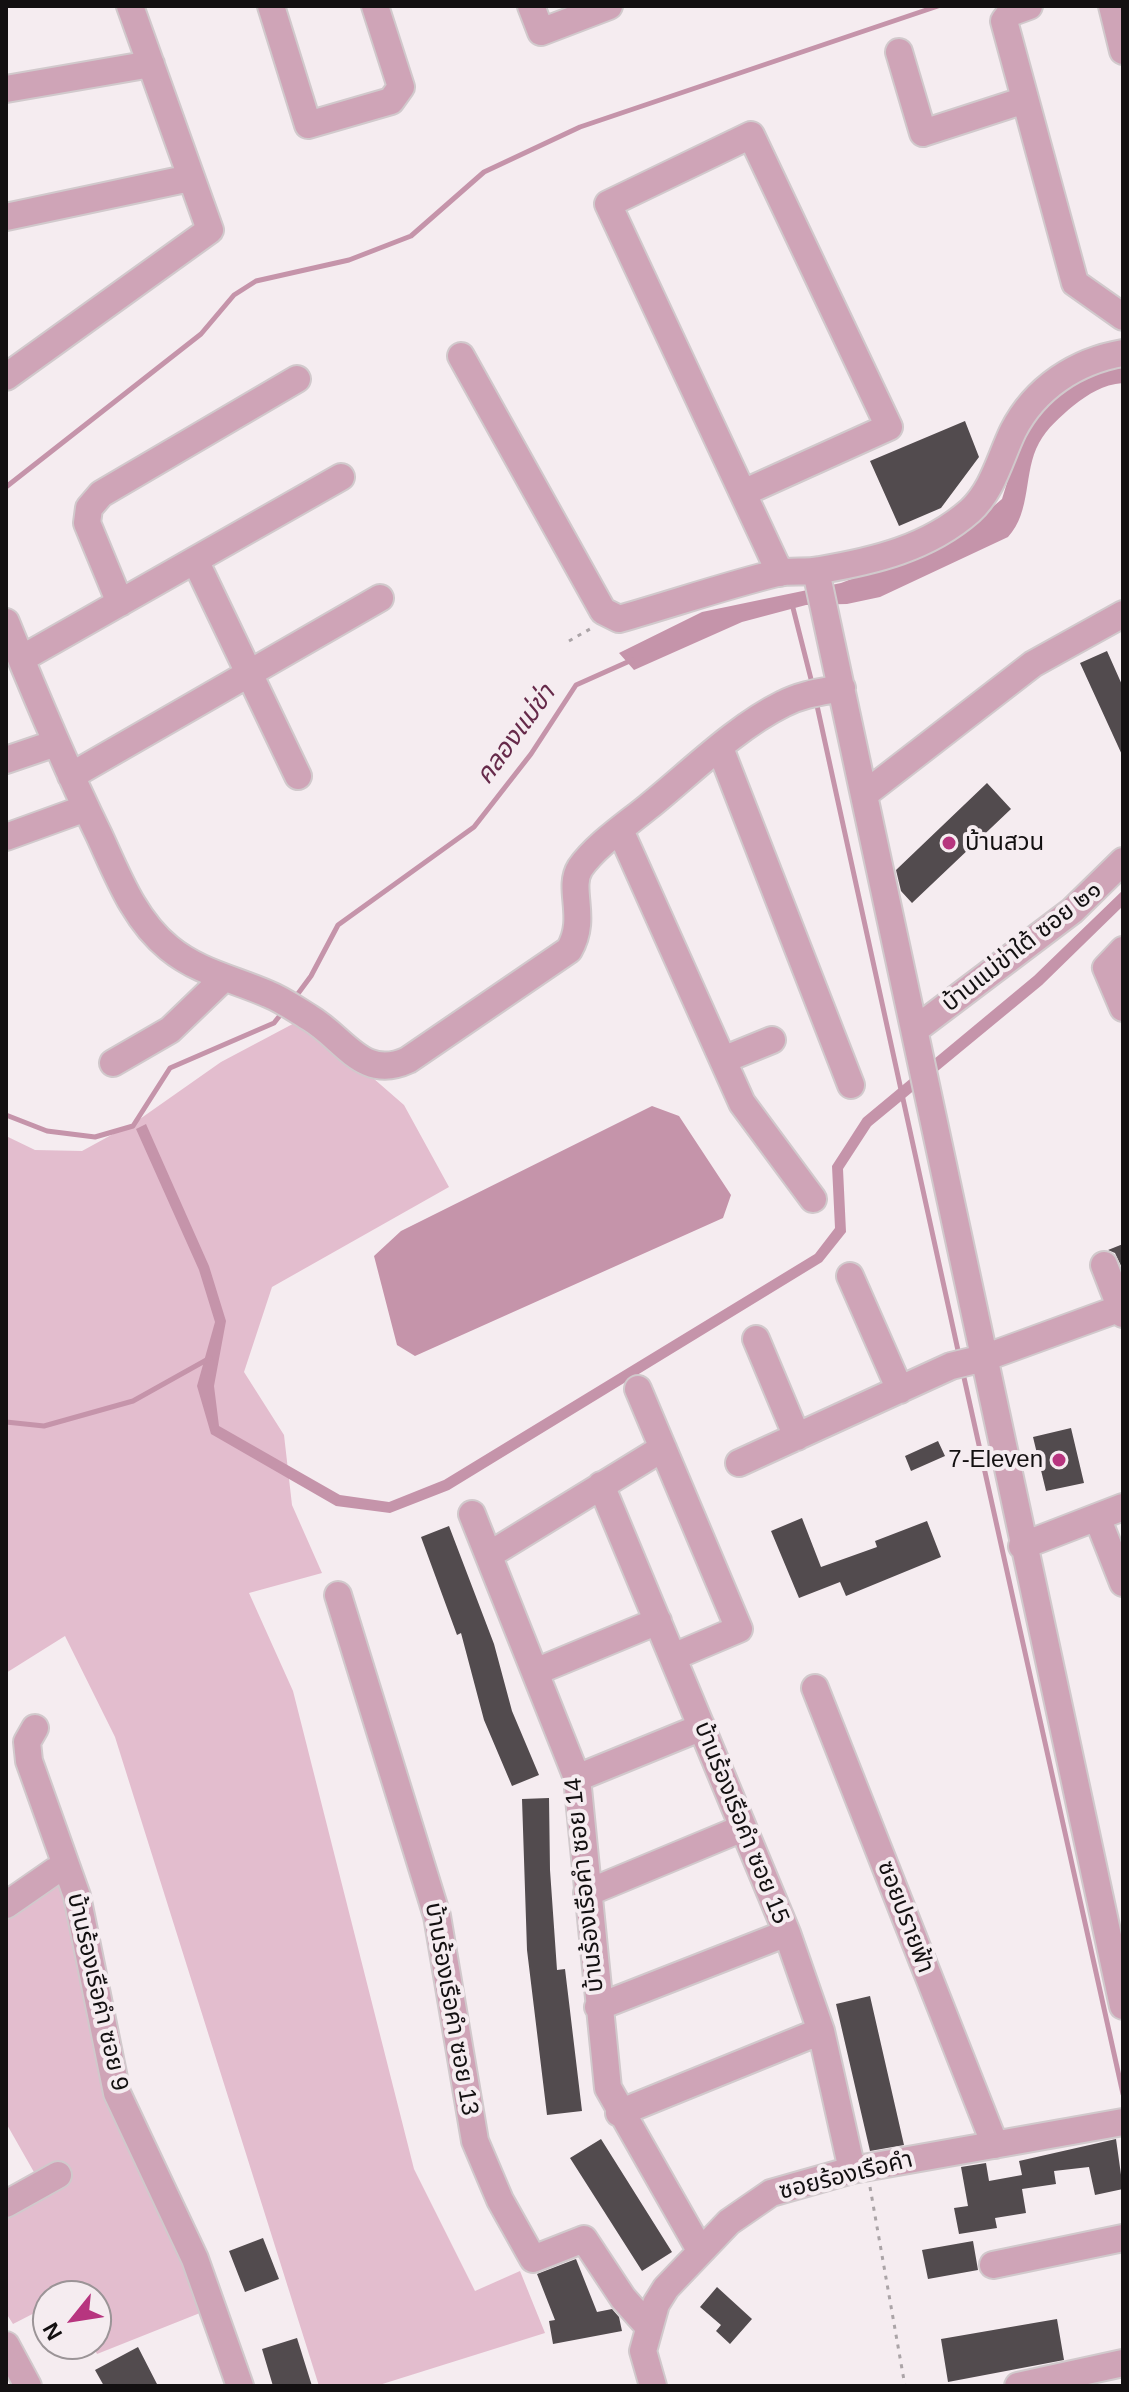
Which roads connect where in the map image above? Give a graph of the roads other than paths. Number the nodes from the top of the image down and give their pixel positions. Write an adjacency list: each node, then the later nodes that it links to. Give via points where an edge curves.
1 (130, 6): 10 (street)
2 (271, 6): 3 (street, via 308,125 391,101 401,87)
3 (375, 6)
4 (609, 6): 7 (street, via 549,31 541,32)
5 (1029, 6): 12 (street, via 1004,21)
6 (1112, 6): 8 (street)
7 (534, 16)
8 (1123, 51)
9 (899, 52): 12 (street, via 923,133)
10 (151, 64): 11 (street); 13 (street)
11 (6, 89)
12 (1025, 100): 15 (street, via 1075,283)
13 (190, 178): 14 (street); 18 (street, via 210,230)
14 (6, 217)
15 (1123, 317)
16 (1123, 353): 23 (street, via 1071,371 1038,396 1013,431 987,491 955,522 881,558)
17 (461, 356): 24 (street, via 563,543 610,616 619,619)
18 (6, 377)
19 (297, 379): 26 (street, via 101,494 89,508 89,531)
20 (341, 477): 22 (street)
21 (743, 493): 21 (street, via 608,204 751,135 889,427); 24 (street)
22 (195, 560): 26 (street); 30 (street)
23 (816, 571): 24 (street); 31 (street, via 826,615)
24 (780, 573)
25 (380, 598): 30 (street)
26 (120, 603): 29 (street)
27 (1123, 615): 37 (street, via 1033,664)
28 (6, 622): 29 (street)
29 (21, 659): 32 (street)
30 (249, 673): 35 (street); 36 (street)
31 (823, 691): 33 (street, via 781,705); 37 (street)
32 (56, 743): 34 (street); 35 (street)
33 (720, 748): 39 (street); 49 (street)
34 (6, 760)
35 (71, 776): 38 (street)
36 (298, 776)
37 (865, 794): 46 (street)
38 (86, 808): 40 (street); 43 (street, via 146,924 183,959)
39 (620, 830): 43 (street, via 579,870 580,921 569,950 408,1060 380,1068 364,1061 314,1020 269,994); 47 (street)
40 (6, 837)
41 (1123, 861): 46 (street, บ้านแม่ข่าใต้ ซอย ๒๑)
42 (1123, 950): 44 (street, via 1106,968)
43 (223, 979): 48 (street, via 170,1030)
44 (1123, 1008)
45 (772, 1040): 47 (street)
46 (919, 1041): 55 (street)
47 (723, 1060): 50 (street, via 750,1118)
48 (113, 1063)
49 (851, 1085)
50 (813, 1199)
51 (1104, 1265): 53 (street)
52 (850, 1276): 57 (street)
53 (1122, 1311): 55 (street)
54 (756, 1339): 58 (street)
55 (984, 1358): 57 (street, via 951,1366); 65 (street)
56 (638, 1389): 59 (street)
57 (900, 1390): 58 (street)
58 (797, 1437): 60 (street)
59 (663, 1448): 61 (street); 70 (street, via 739,1629)
60 (739, 1463)
61 (601, 1485): 66 (street); 69 (street, บ้านร้องเรือคำ ซอย 15)
62 (1123, 1507): 64 (street)
63 (472, 1514): 66 (street, บ้านร้องเรือคำ ซอย 14)
64 (1097, 1517): 65 (street); 67 (street)
65 (1022, 1546): 81 (street)
66 (489, 1555): 71 (street, บ้านร้องเรือคำ ซอย 14)
67 (1123, 1583)
68 (338, 1595): 93 (street, บ้านร้องเรือคำ ซอย 13, via 437,1916 480,2153 533,2259 584,2239)
69 (658, 1621): 70 (street, บ้านร้องเรือคำ ซอย 15); 71 (street)
70 (673, 1657): 73 (street, บ้านร้องเรือคำ ซอย 15)
71 (535, 1672): 75 (street, บ้านร้องเรือคำ ซอย 14)
72 (815, 1688): 86 (street, ซอยปรายฟ้า)
73 (702, 1727): 75 (street); 76 (street, บ้านร้องเรือคำ ซอย 15)
74 (35, 1728): 97 (street, บ้านร้องเรือคำ ซอย 9, via 27,1742 29,1761 77,1896 117,2093 195,2259)
75 (577, 1778): 78 (street, บ้านร้องเรือคำ ซอย 14)
76 (743, 1828): 78 (street); 80 (street, บ้านร้องเรือคำ ซอย 15)
77 (55, 1871): 79 (street)
78 (587, 1893): 82 (street, บ้านร้องเรือคำ ซอย 14)
79 (6, 1905)
80 (787, 1933): 82 (street); 83 (street, บ้านร้องเรือคำ ซอย 15)
81 (1123, 2006)
82 (598, 2007): 84 (street, บ้านร้องเรือคำ ซอย 14, via 608,2088)
83 (821, 2031): 84 (street); 87 (street, บ้านร้องเรือคำ ซอย 15)
84 (619, 2113): 91 (street, บ้านร้องเรือคำ ซอย 14)
85 (1120, 2123): 86 (street, ซอยร้องเรือคำ)
86 (995, 2145): 87 (street, ซอยร้องเรือคำ)
87 (859, 2169): 91 (street, ซอยร้องเรือคำ, via 771,2193)
88 (58, 2175): 89 (street)
89 (6, 2204)
90 (1123, 2238): 92 (street)
91 (700, 2250): 93 (street, ซอยร้องเรือคำ, via 666,2288)
92 (993, 2265)
93 (648, 2326): 98 (street, ซอยร้องเรือคำ, via 643,2351)
94 (6, 2345): 96 (street)
95 (1123, 2363): 99 (street)
96 (28, 2386)
97 (240, 2386)
98 (653, 2386)
99 (1018, 2386)

